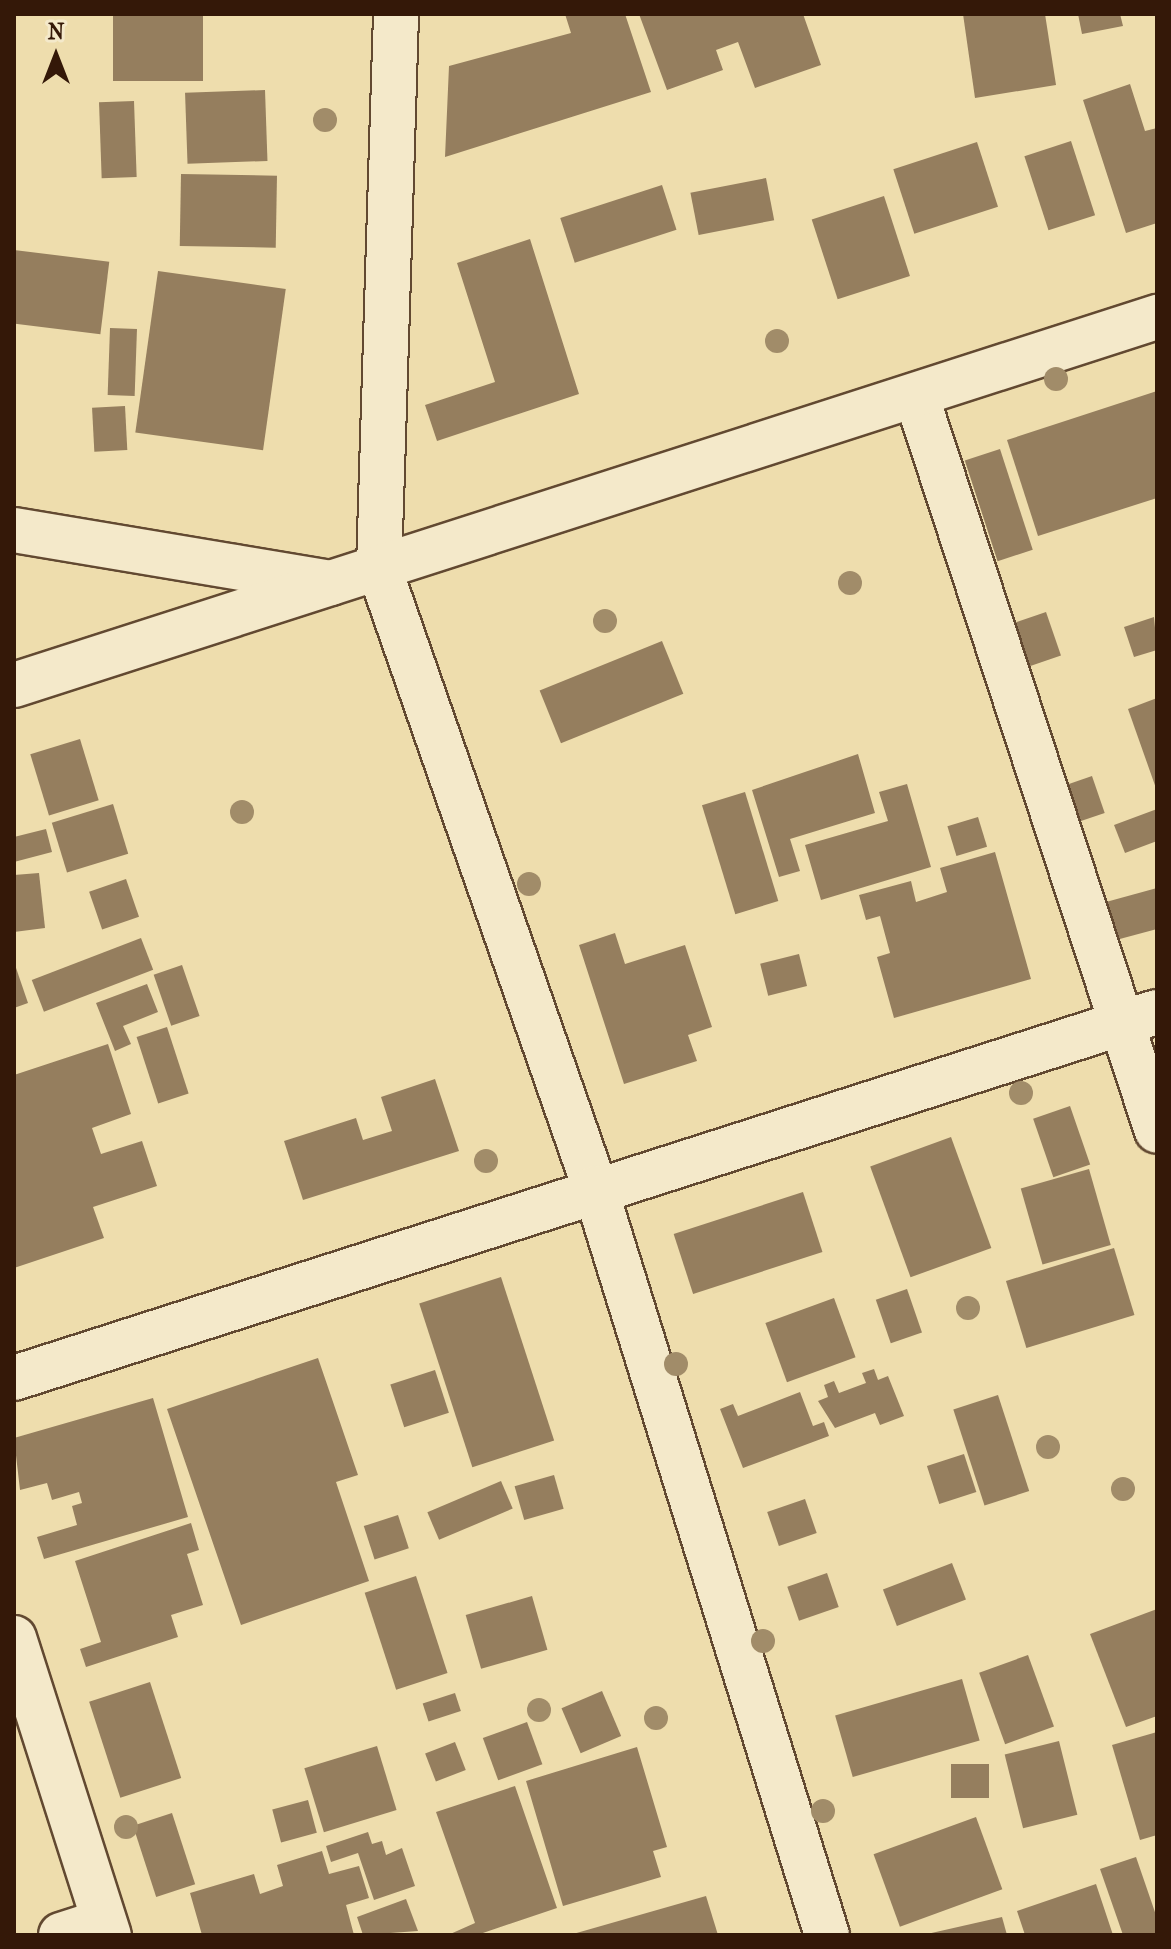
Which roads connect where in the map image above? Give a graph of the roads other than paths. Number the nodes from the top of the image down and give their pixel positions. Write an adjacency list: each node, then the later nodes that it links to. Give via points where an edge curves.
1 (396, 14): 5 (street)
2 (1157, 317): 3 (street)
3 (916, 395): 5 (street); 8 (street)
4 (14, 530): 6 (street)
5 (379, 568): 6 (street); 10 (street)
6 (331, 583): 7 (street)
7 (14, 685)
8 (1140, 1017): 9 (street); 10 (street)
9 (1157, 1131)
10 (595, 1188): 11 (street); 15 (street)
11 (14, 1378)
12 (14, 1638): 13 (street)
13 (106, 1928): 14 (street)
14 (61, 1935)
15 (827, 1935)

